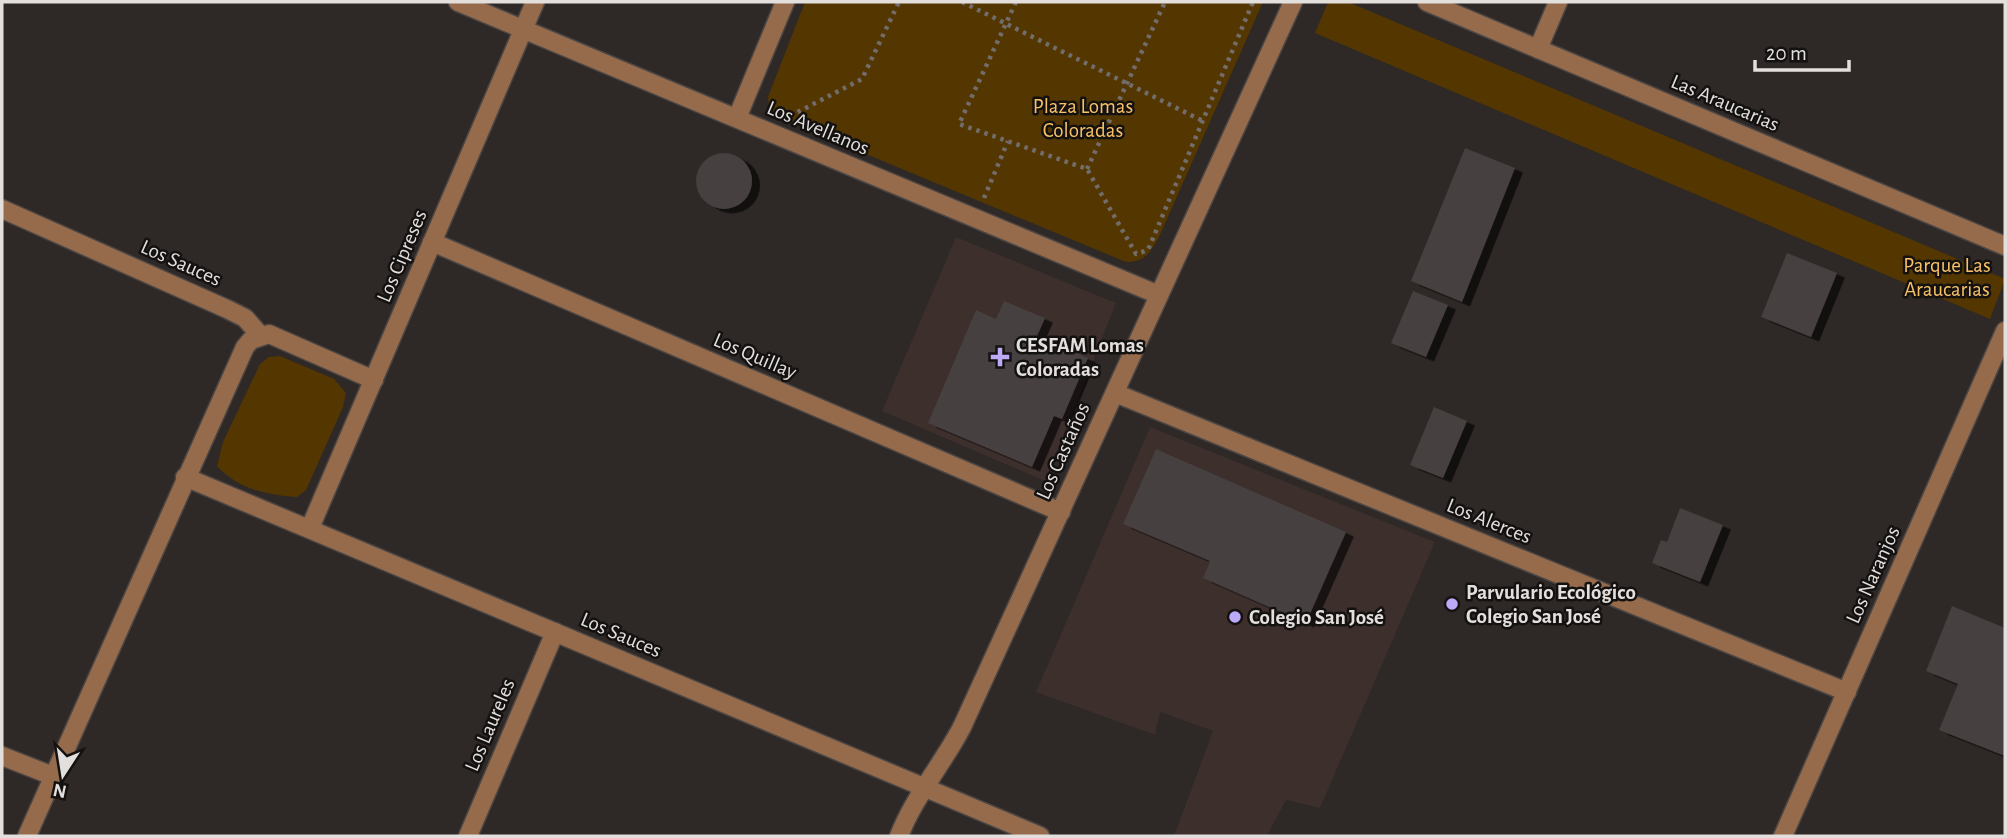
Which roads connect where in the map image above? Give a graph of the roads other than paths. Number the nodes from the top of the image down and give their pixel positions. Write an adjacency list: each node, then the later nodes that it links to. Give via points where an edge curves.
1 (458, 2): 7 (street, Los Avellanos)
2 (535, 2): 7 (street, Los Cipreses)
3 (785, 2): 9 (street)
4 (1293, 2): 13 (street, Los Castaños)
5 (1427, 2): 8 (street, Las Araucarias)
6 (1558, 2): 8 (street)
7 (523, 29): 9 (street, Los Avellanos); 11 (street, Los Cipreses)
8 (1538, 49): 12 (street, Las Araucarias)
9 (737, 118): 13 (street, Los Avellanos)
10 (2, 209): 15 (street, Los Sauces, via 227,309 245,318)
11 (432, 242): 16 (street, Los Cipreses); 19 (street, Los Quillay)
12 (2005, 246)
13 (1159, 295): 17 (street, Los Castaños)
14 (2005, 331): 22 (street, Los Naranjos)
15 (260, 335): 16 (street, Los Sauces, via 277,336); 18 (street, via 245,347)
16 (374, 380): 20 (street, Los Cipreses)
17 (1115, 393): 19 (street, Los Castaños); 22 (street, Los Alerces)
18 (185, 477): 20 (street, Los Sauces); 24 (street)
19 (1061, 512): 25 (street, Los Castaños, via 962,727)
20 (310, 528): 21 (street, Los Sauces)
21 (555, 632): 25 (street, Los Sauces); 27 (street, Los Laureles)
22 (1847, 692): 30 (street, Los Naranjos)
23 (2, 756): 24 (street)
24 (53, 776): 26 (street)
25 (925, 788): 28 (street, Los Castaños); 29 (street, Los Sauces)
26 (27, 836)
27 (468, 836)
28 (899, 836)
29 (1040, 836)
30 (1783, 836)

